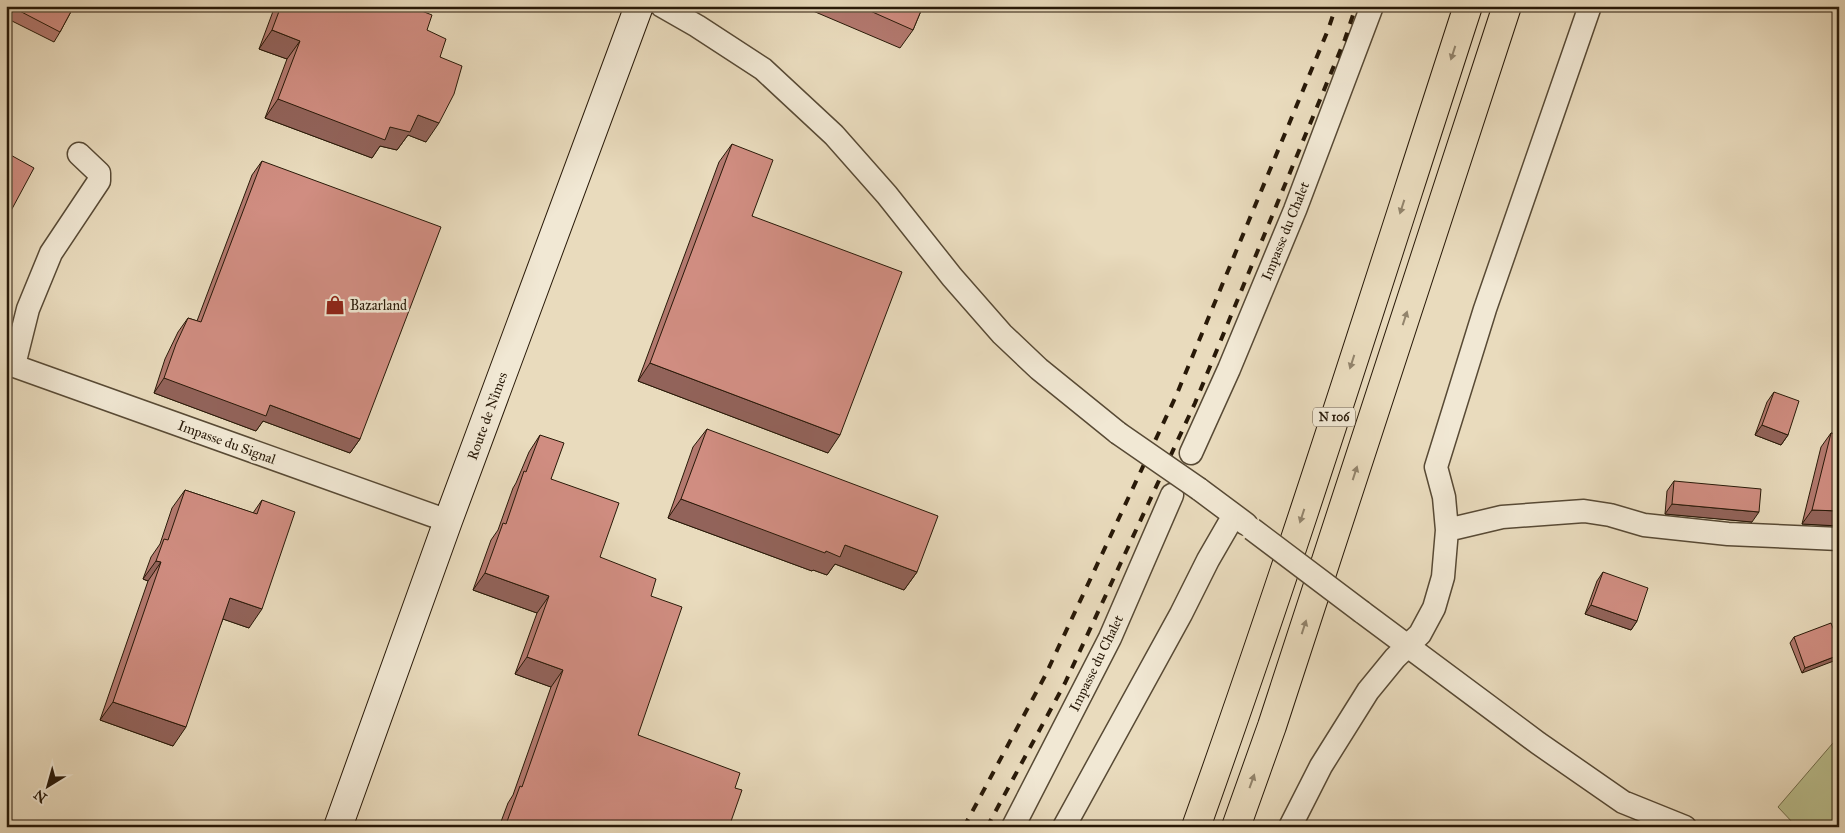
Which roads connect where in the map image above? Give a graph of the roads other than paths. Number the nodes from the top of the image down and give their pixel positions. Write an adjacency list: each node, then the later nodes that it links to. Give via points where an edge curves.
1 (639, 6): 12 (main road, Route de Nîmes)
2 (662, 6): 11 (street, bridge, via 763,69 841,143 952,277 1002,334 1039,369 1118,433)
3 (1372, 6): 9 (street, Impasse du Chalet, via 1294,210)
4 (1468, 6): 19 (highway, N 106, one-way to 19, via 1319,465)
5 (1507, 6): 20 (highway, N 106, one-way to 5, via 1275,717)
6 (1590, 6): 13 (street, via 1485,309 1436,467 1444,497)
7 (79, 154): 8 (street, via 99,173 99,182 51,253)
8 (10, 364): 12 (street, Impasse du Signal)
9 (1191, 453)
10 (1172, 495): 17 (street, Impasse du Chalet, via 1110,638)
11 (1234, 515): 15 (street, bridge); 18 (street)
12 (448, 521): 16 (main road, Route de Nîmes)
13 (1447, 530): 14 (street, via 1502,517 1584,511 1644,525 1728,534); 15 (street, via 1442,577 1434,608 1420,634)
14 (1839, 539)
15 (1408, 646): 21 (street, via 1368,690 1321,766); 22 (street, via 1623,802)
16 (338, 827)
17 (1014, 827)
18 (1064, 827)
19 (1196, 827)
20 (1236, 827)
21 (1290, 827)
22 (1685, 827)

